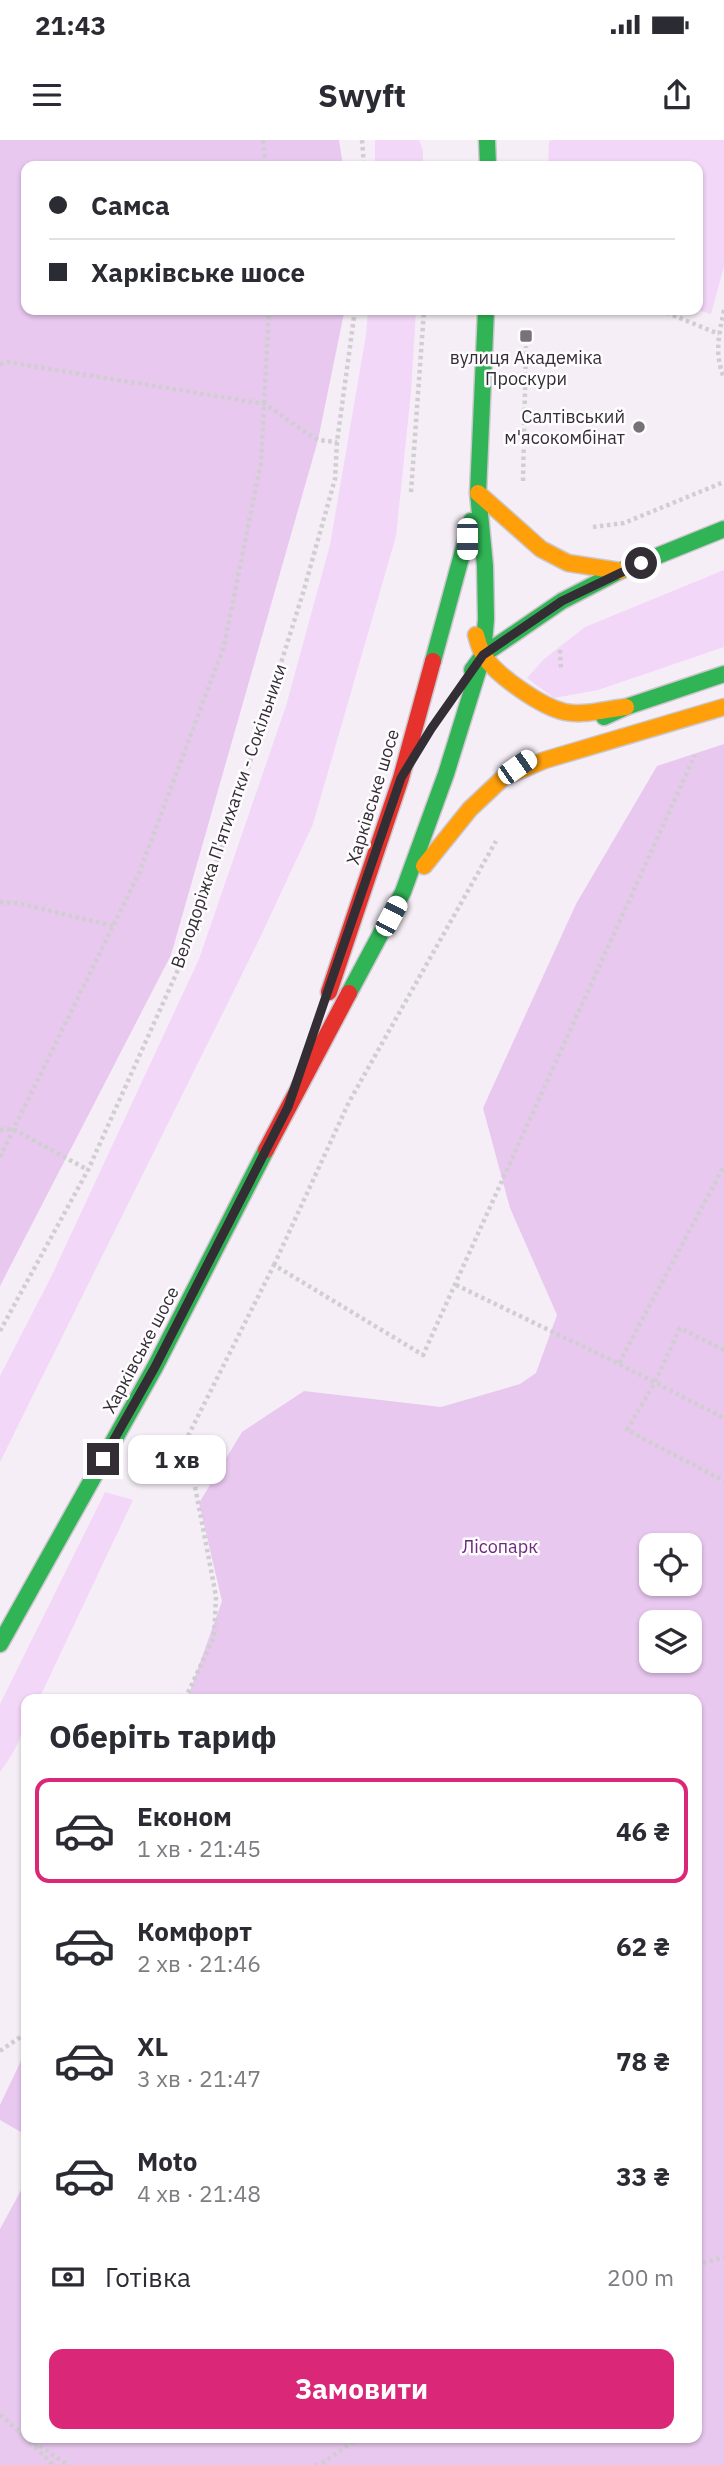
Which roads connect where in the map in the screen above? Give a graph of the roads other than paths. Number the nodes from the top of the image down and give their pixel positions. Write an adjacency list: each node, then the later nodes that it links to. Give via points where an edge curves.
1 (487, 140): 2 (main road)
2 (488, 161)
3 (486, 315): 4 (main road, Харківське шосе)
4 (478, 493): 6 (main road, Харківське шосе); 7 (main road, via 541,549 568,563); 8 (main road, Харківське шосе, via 485,566)
5 (724, 530): 7 (main road)
6 (467, 539): 8 (main road, via 468,597); 15 (main road, Харківське шосе)
7 (620, 572): 8 (main road, via 562,601)
8 (483, 655): 10 (main road); 11 (main road, via 538,700 563,711); 16 (main road, Харківське шосе)
9 (724, 674): 11 (main road)
10 (456, 692)
11 (626, 706): 14 (main road, via 570,734)
12 (724, 707): 14 (main road, via 545,760)
13 (431, 729): 15 (main road)
14 (504, 777): 16 (main road, via 470,809)
15 (401, 778): 17 (main road, Харківське шосе)
16 (403, 892): 17 (main road, Харківське шосе)
17 (288, 1107): 18 (main road, Харківське шосе, via 155,1367)
18 (0, 1644)

